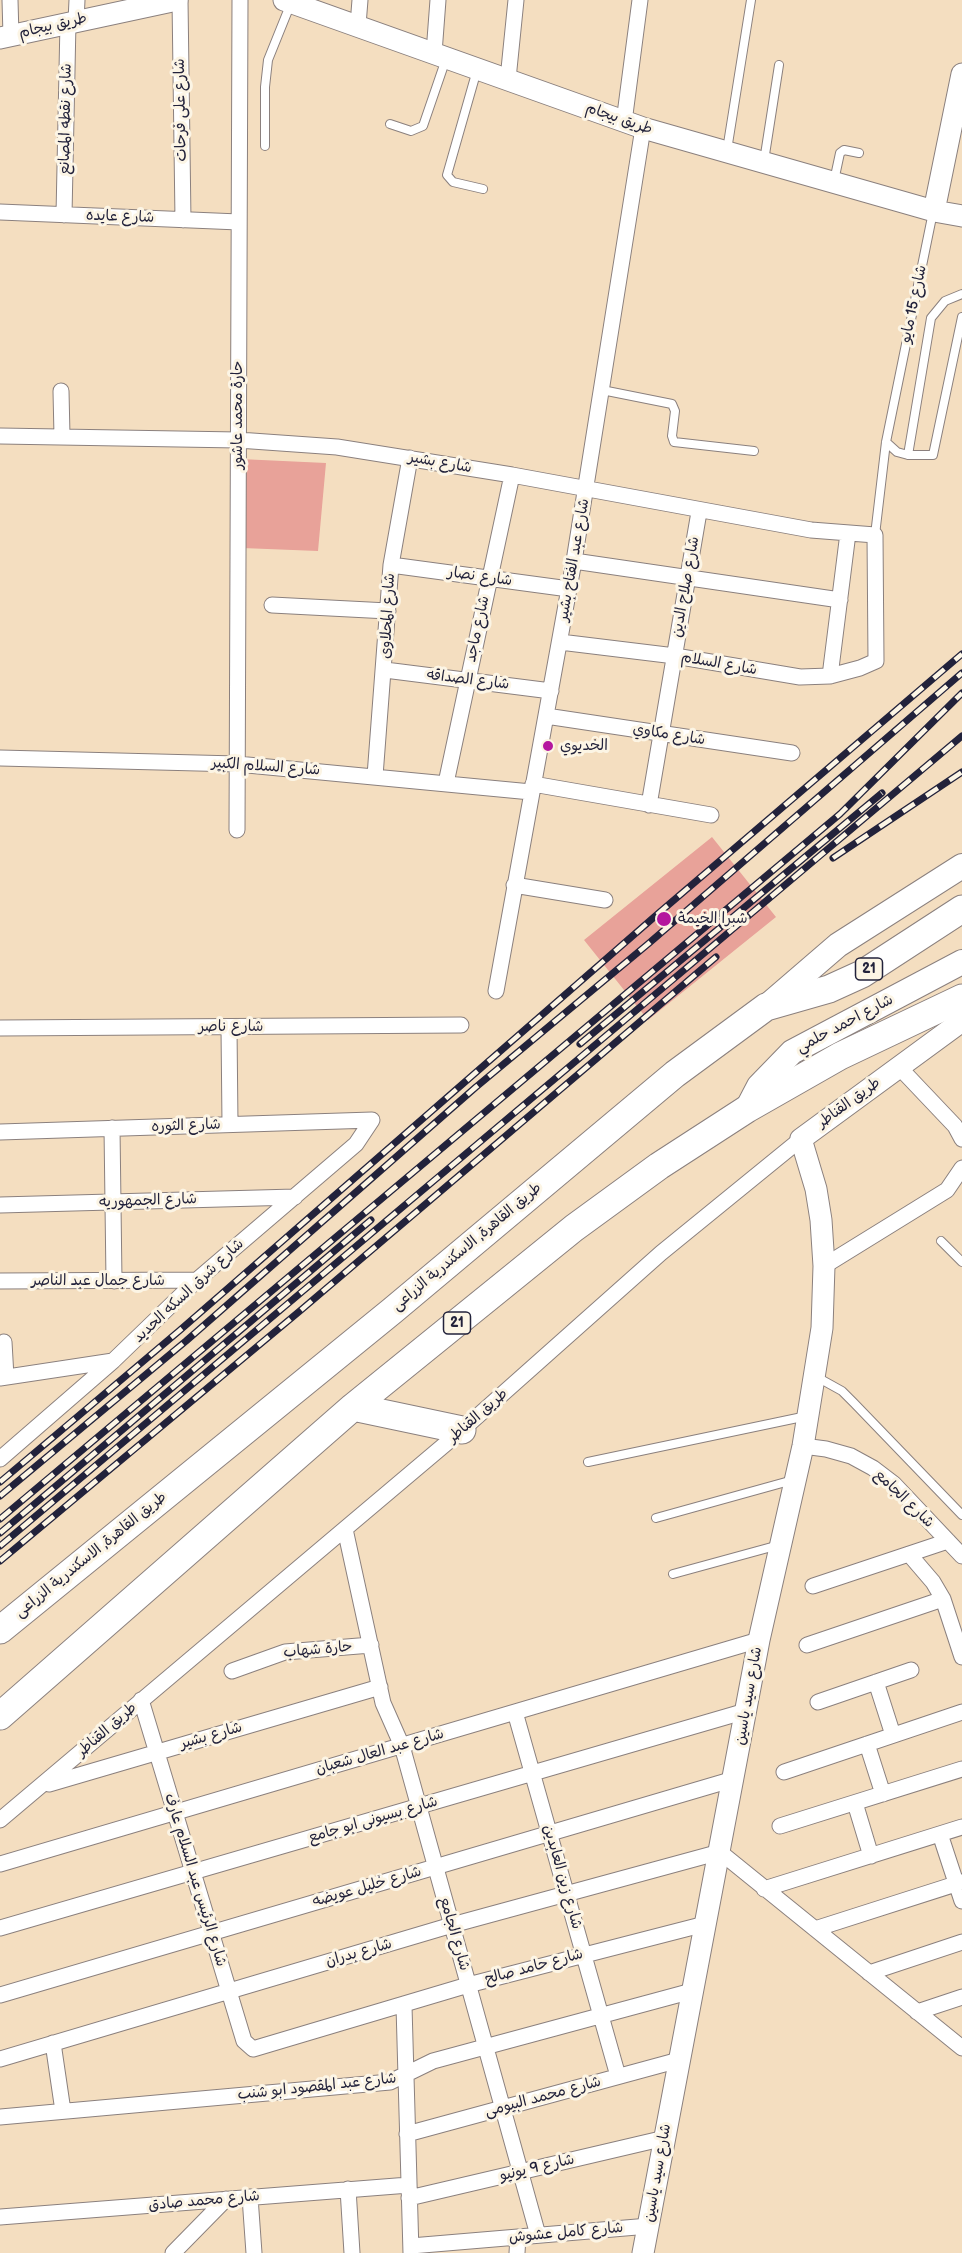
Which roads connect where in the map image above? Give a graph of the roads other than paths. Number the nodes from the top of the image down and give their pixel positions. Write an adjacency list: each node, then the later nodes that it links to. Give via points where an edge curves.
1 (10, 0): 13 (street)
2 (179, 0): 10 (main road, طريق بيجام); 31 (street, شارع على فرحات)
3 (240, 0): 32 (street, حارة محمد عاشور)
4 (289, 0): 12 (main road, طريق بيجام); 21 (lane, via 268,60)
5 (360, 0): 12 (street)
6 (438, 0): 14 (street)
7 (516, 0): 18 (street)
8 (640, 0): 20 (street, شارع عبد الفتاح بشير)
9 (751, 0): 22 (lane)
10 (127, 5): 11 (main road, طريق بيجام)
11 (74, 14): 13 (main road, طريق بيجام); 29 (street, شارع نقطه المصانع)
12 (358, 25): 14 (main road, طريق بيجام)
13 (6, 37)
14 (440, 55): 16 (main road, طريق بيجام); 19 (lane, via 423,126 411,131)
15 (779, 65): 24 (lane)
16 (477, 68): 18 (main road, طريق بيجام); 26 (lane, via 447,175 453,182)
17 (962, 74): 27 (main road, شارع 15 مايو)
18 (508, 80): 20 (main road, طريق بيجام)
19 (390, 124)
20 (633, 125): 22 (main road, طريق بيجام); 35 (street, شارع عبد الفتاح بشير)
21 (265, 146)
22 (727, 152): 24 (main road, طريق بيجام)
23 (859, 153): 25 (lane, via 840,153)
24 (764, 162): 25 (main road, طريق بيجام)
25 (833, 182): 27 (main road, طريق بيجام)
26 (483, 189)
27 (934, 211): 30 (main road, طريق بيجام); 40 (lane, شارع 15 مايو)
28 (0, 212): 29 (street, شارع عايده)
29 (64, 215): 31 (street, شارع عايده)
30 (962, 216)
31 (183, 220): 32 (street, شارع عايده)
32 (239, 222): 39 (street, حارة محمد عاشور)
33 (962, 294): 42 (lane, via 945,302 931,318)
34 (962, 317): 42 (lane, via 933,455)
35 (602, 390): 41 (lane, via 672,404 674,441); 45 (street, شارع عبد الفتاح بشير)
36 (62, 391): 38 (street)
37 (0, 436): 38 (street, شارع بشير)
38 (62, 436): 39 (street, شارع بشير)
39 (238, 440): 43 (street, شارع بشير, via 337,447); 67 (street, حارة محمد عاشور)
40 (886, 442): 42 (lane, via 897,452); 48 (lane, شارع 15 مايو)
41 (754, 451)
42 (908, 455)
43 (410, 458): 44 (street, شارع بشير); 50 (street, شارع المحلاوى)
44 (512, 475): 45 (street, شارع بشير); 51 (street, شارع ماجد)
45 (586, 489): 46 (street, شارع بشير); 49 (street, شارع عبد الفتاح بشير)
46 (699, 512): 47 (street, شارع بشير); 52 (street, شارع صلاح الدين)
47 (848, 532): 48 (street, شارع بشير); 54 (street)
48 (875, 535): 60 (street, شارع السلام, via 876,661)
49 (574, 561): 52 (street); 53 (street, شارع عبد الفتاح بشير)
50 (391, 565): 51 (street, شارع نصار); 56 (street, شارع المحلاوى)
51 (489, 578): 53 (street, شارع نصار); 61 (street, شارع ماجد)
52 (688, 579): 54 (street); 58 (street, شارع صلاح الدين)
53 (569, 589): 57 (street, شارع عبد الفتاح بشير)
54 (840, 600): 60 (street)
55 (272, 605): 56 (street)
56 (388, 611): 59 (street, شارع المحلاوى)
57 (560, 642): 58 (street, شارع السلام); 62 (street, شارع عبد الفتاح بشير)
58 (675, 656): 60 (street, شارع السلام, via 786,675); 64 (street, شارع صلاح الدين)
59 (385, 670): 61 (street, شارع الصداقه); 68 (street, شارع المحلاوى)
60 (830, 676)
61 (467, 680): 62 (street, شارع الصداقه); 69 (street, شارع ماجد)
62 (551, 691): 63 (street, شارع عبد الفتاح بشير)
63 (546, 717): 64 (street, شارع مكاوي); 70 (street, شارع عبد الفتاح بشير)
64 (662, 734): 65 (street, شارع مكاوي); 71 (street, شارع صلاح الدين)
65 (792, 753)
66 (0, 758): 67 (street, شارع السلام الكبير)
67 (237, 764): 68 (street, شارع السلام الكبير); 73 (street, حارة محمد عاشور)
68 (375, 776): 69 (street, شارع السلام الكبير)
69 (446, 783): 70 (street, شارع السلام الكبير)
70 (532, 788): 71 (street, شارع السلام الكبير); 75 (street, شارع عبد الفتاح بشير)
71 (649, 805): 72 (street, شارع السلام الكبير)
72 (711, 815)
73 (237, 830)
74 (962, 866): 81 (main road, via 838,945)
75 (514, 885): 76 (street); 79 (street, شارع عبد الفتاح بشير)
76 (605, 900)
77 (962, 909): 81 (highway, طريق القاهرة, الاسكندرية الزراعى / 21, via 862,974 829,989)
78 (962, 962): 87 (main road, شارع احمد حلمي, via 792,1052 759,1086)
79 (496, 991)
80 (962, 998): 87 (highway, 21, via 840,1056)
81 (766, 1007): 125 (highway, طريق القاهرة, الاسكندرية الزراعى / 21, via 632,1109 392,1311)
82 (962, 1021): 86 (main road, طريق القناطر)
83 (461, 1025): 85 (street, شارع ناصر)
84 (0, 1028): 85 (street, شارع ناصر)
85 (229, 1028): 89 (street)
86 (899, 1067): 92 (main road, طريق القناطر); 93 (street, via 955,1126)
87 (747, 1109): 108 (highway, 21, via 574,1228)
88 (372, 1120): 89 (street, شارع الثوره); 95 (street, شارع شرق السكه الحديد, via 362,1138)
89 (230, 1124): 90 (street, شارع الثوره)
90 (112, 1128): 91 (street, شارع الثوره); 96 (street)
91 (0, 1132)
92 (801, 1138): 100 (main road, شارع سيد ياسين, via 816,1189); 110 (street, طريق القناطر, via 661,1253)
93 (962, 1139)
94 (962, 1168): 100 (street, via 946,1190)
95 (295, 1197): 96 (street, شارع الجمهوريه); 101 (street, شارع شرق السكه الحديد)
96 (112, 1202): 97 (street, شارع الجمهوريه); 103 (street)
97 (0, 1205)
98 (941, 1241): 99 (lane)
99 (962, 1262)
100 (824, 1266): 106 (main road, شارع سيد ياسين, via 822,1328)
101 (197, 1280): 103 (street, شارع جمال عبد الناصر); 105 (street, شارع شرق السكه الحديد)
102 (0, 1281): 103 (street, شارع جمال عبد الناصر)
103 (114, 1281)
104 (4, 1342): 107 (street)
105 (113, 1361): 107 (street); 112 (street, شارع شرق السكه الحديد)
106 (814, 1375): 109 (main road, شارع سيد ياسين); 115 (lane, via 854,1402)
107 (3, 1378)
108 (353, 1407): 110 (highway); 139 (highway, 21)
109 (808, 1415): 111 (main road, شارع سيد ياسين); 113 (lane)
110 (462, 1430): 117 (street, طريق القناطر)
111 (803, 1446): 114 (main road, شارع سيد ياسين); 118 (street, شارع الجامع, via 851,1456 873,1468 894,1484)
112 (0, 1459)
113 (588, 1462)
114 (795, 1480): 116 (lane); 119 (main road, شارع سيد ياسين)
115 (962, 1515)
116 (656, 1518)
117 (345, 1529): 127 (street, شارع الجامع); 134 (street, طريق القناطر)
118 (948, 1541): 120 (street); 121 (street, شارع الجامع)
119 (781, 1544): 122 (lane); 126 (main road, شارع سيد ياسين)
120 (909, 1554): 123 (street); 124 (street)
121 (962, 1556)
122 (673, 1574)
123 (813, 1586)
124 (943, 1599): 128 (street); 129 (street)
125 (0, 1630)
126 (759, 1640): 136 (main road, شارع سيد ياسين); 137 (street, شارع عبد العال شعبان)
127 (371, 1645): 131 (street, حارة شهاب, via 276,1653); 133 (street, شارع الجامع)
128 (807, 1645)
129 (962, 1657)
130 (912, 1670): 132 (street)
131 (232, 1671)
132 (876, 1682): 135 (street); 140 (street)
133 (380, 1687): 142 (street, شارع الجامع); 143 (street, شارع بشير)
134 (141, 1700): 143 (street, شارع الرئيس عبد السلام عارف); 148 (street, طريق القناطر)
135 (818, 1702)
136 (746, 1711): 146 (street, شارع بسيونى ابو جامع); 147 (main road, شارع سيد ياسين)
137 (515, 1712): 142 (street, شارع عبد العال شعبان); 146 (street, شارع زين العابدين)
138 (962, 1712): 140 (street)
139 (0, 1716)
140 (893, 1735): 141 (street)
141 (867, 1744): 145 (street); 149 (street)
142 (402, 1746): 151 (street, شارع الجامع); 152 (street, شارع عبد العال شعبان)
143 (157, 1752): 148 (street, شارع بشير); 152 (street, شارع الرئيس عبد السلام عارف)
144 (962, 1769): 149 (street)
145 (784, 1772)
146 (533, 1773): 151 (street, شارع بسيونى ابو جامع); 156 (street, شارع زين العابدين)
147 (734, 1779): 156 (street, شارع خليل عويضه); 158 (main road, شارع سيد ياسين)
148 (43, 1786): 153 (street, طريق القناطر)
149 (883, 1794): 150 (street)
150 (855, 1803): 154 (street); 159 (street)
151 (418, 1807): 161 (street, شارع الجامع); 162 (street, شارع بسيونى ابو جامع)
152 (175, 1812): 160 (street, شارع عبد العال شعبان); 162 (street, شارع الرئيس عبد السلام عارف)
153 (0, 1820)
154 (780, 1826)
155 (962, 1827): 157 (street)
156 (550, 1834): 161 (street, شارع خليل عويضه); 165 (street, شارع زين العابدين)
157 (940, 1834): 159 (street); 163 (street)
158 (720, 1852): 164 (street); 165 (street, شارع بدران); 167 (main road, شارع سيد ياسين)
159 (871, 1856): 164 (street)
160 (0, 1864)
161 (435, 1867): 168 (street, شارع الجامع); 171 (street, شارع خليل عويضه)
162 (193, 1872): 169 (street, شارع بسيونى ابو جامع); 171 (street, شارع الرئيس عبد السلام عارف)
163 (959, 1883): 166 (street); 170 (street)
164 (764, 1890): 170 (street)
165 (566, 1893): 168 (street, شارع بدران); 173 (street, شارع زين العابدين)
166 (962, 1901)
167 (705, 1924): 173 (street, شارع حامد صالح); 177 (main road, شارع سيد ياسين)
168 (452, 1925): 175 (street, شارع الجامع); 176 (street, شارع بدران)
169 (0, 1928)
170 (815, 1929): 174 (street)
171 (211, 1933): 176 (street, شارع الرئيس عبد السلام عارف); 178 (street, شارع خليل عويضه)
172 (962, 1942): 174 (street)
173 (584, 1954): 175 (street, شارع حامد صالح); 182 (street, شارع زين العابدين)
174 (868, 1973): 181 (street)
175 (468, 1985): 180 (street, شارع حامد صالح); 185 (street, شارع الجامع)
176 (229, 1991): 183 (street, شارع بدران); 184 (street, شارع الرئيس عبد السلام عارف, via 244,2042 253,2049)
177 (692, 1991): 182 (street, شارع عبد المقصود ابو شنب); 188 (main road, شارع سيد ياسين)
178 (0, 1995)
179 (962, 1997): 181 (street)
180 (404, 2006): 184 (street, شارع حامد صالح); 190 (street)
181 (917, 2012): 186 (street)
182 (601, 2016): 185 (street, شارع عبد المقصود ابو شنب); 189 (street, شارع زين العابدين)
183 (52, 2043): 187 (street, شارع بدران); 192 (street)
184 (260, 2048)
185 (486, 2048): 190 (street, شارع عبد المقصود ابو شنب, via 433,2061); 191 (street, شارع الجامع)
186 (962, 2048)
187 (0, 2059)
188 (679, 2060): 189 (street, شارع محمد البيومى); 195 (main road, شارع سيد ياسين)
189 (618, 2076): 191 (street, شارع محمد البيومى)
190 (405, 2077): 192 (street, شارع عبد المقصود ابو شنب, via 390,2082); 194 (street)
191 (503, 2108): 194 (street, شارع محمد البيومى); 196 (street, شارع الجامع)
192 (63, 2111): 193 (street, شارع عبد المقصود ابو شنب)
193 (0, 2117)
194 (407, 2134): 198 (street)
195 (665, 2138): 196 (street, شارع 9 يونيو); 202 (main road, شارع سيد ياسين)
196 (521, 2172): 198 (street, شارع 9 يونيو); 203 (street, شارع الجامع)
197 (348, 2189): 198 (street, شارع محمد صادق); 199 (street, شارع محمد صادق); 210 (street)
198 (409, 2192): 206 (street)
199 (250, 2197): 200 (street, شارع محمد صادق); 205 (street)
200 (226, 2199): 201 (street, شارع محمد صادق); 207 (street)
201 (0, 2217)
202 (649, 2226): 203 (street, شارع كامل عشوش); 212 (main road, شارع سيد ياسين)
203 (538, 2235): 204 (street, شارع كامل عشوش)
204 (518, 2237): 206 (street, شارع كامل عشوش); 211 (street)
205 (254, 2247): 208 (street)
206 (411, 2249)
207 (173, 2253)
208 (242, 2253)
209 (345, 2253): 210 (street)
210 (352, 2253)
211 (517, 2253)
212 (643, 2253)

